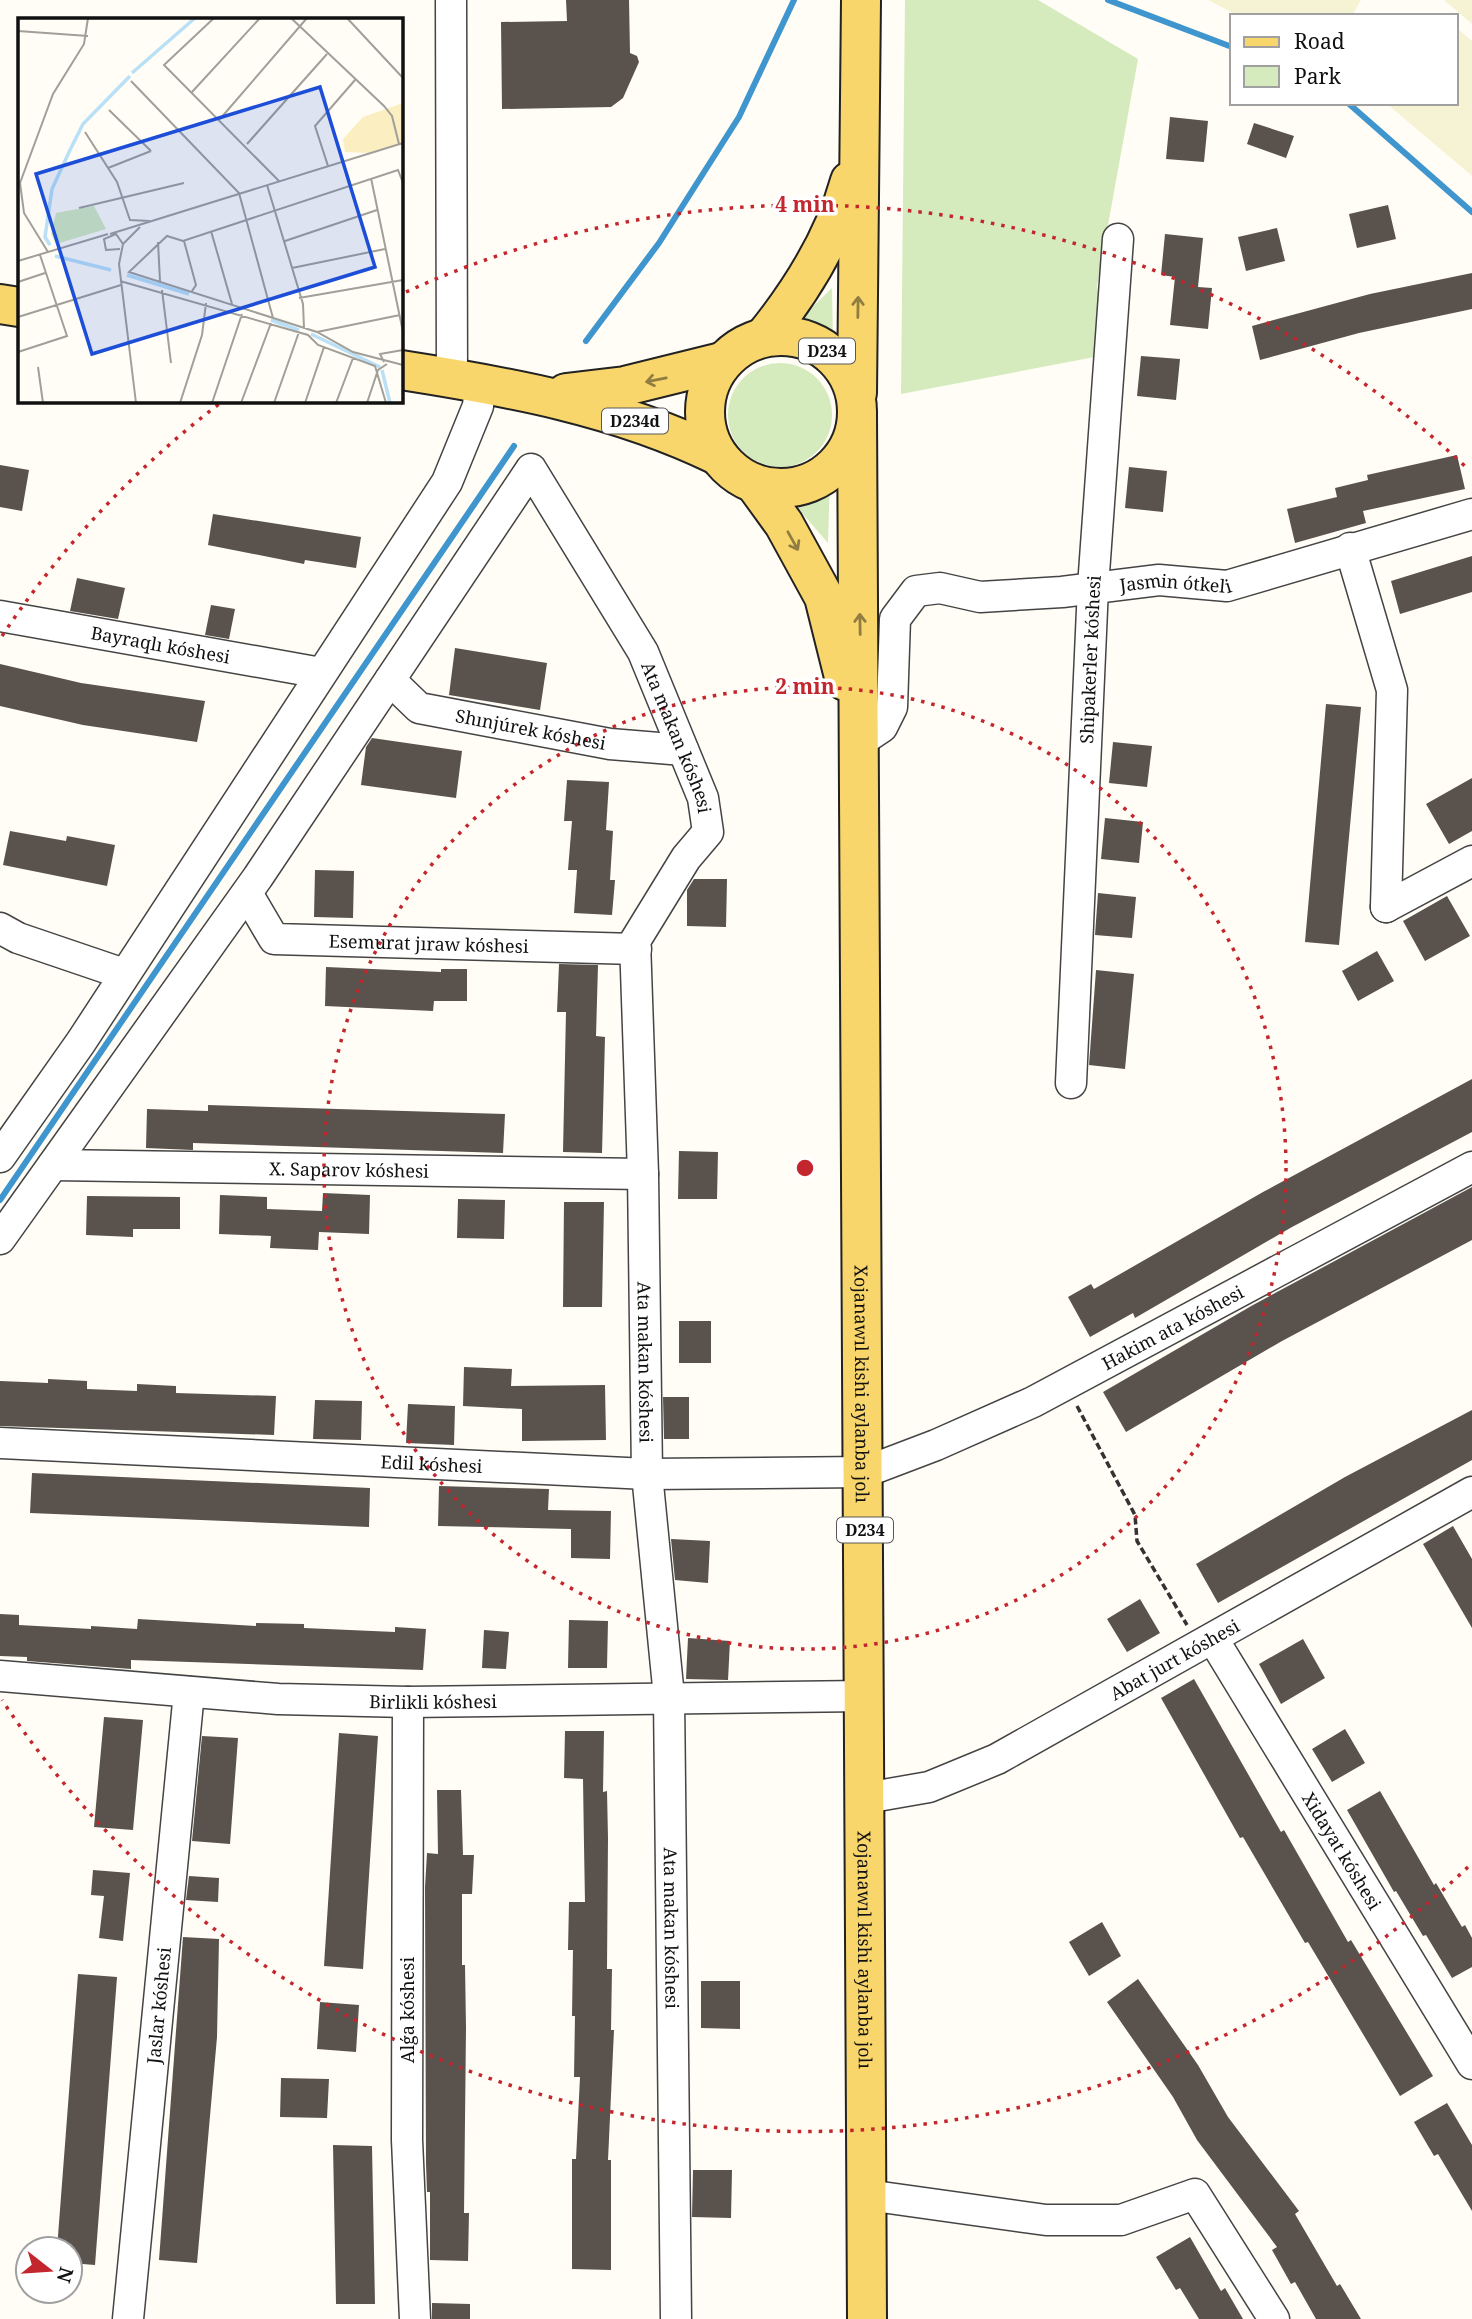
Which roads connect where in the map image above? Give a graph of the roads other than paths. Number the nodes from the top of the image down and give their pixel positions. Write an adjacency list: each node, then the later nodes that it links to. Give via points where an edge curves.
1 (452, 0): 10 (street)
2 (861, 0): 3 (main road, Xojanawıl kishi aylanba jolı / D234)
3 (859, 149): 7 (main road, Xojanawıl kishi aylanba jolı / D234, via 843,205 825,245 797,297); 12 (main road, Xojanawıl kishi aylanba jolı / D234, one-way to 3)
4 (1118, 239): 17 (street, Shipakerler kóshesi)
5 (0, 304): 6 (main road)
6 (18, 307)
7 (765, 336): 8 (main road, D234, via 742,345); 12 (main road, D234, via 790,335 814,342 834,356 849,376)
8 (722, 362): 11 (main road, D234d, one-way to 11, via 625,386); 13 (main road, D234, via 709,383 704,407 706,432)
9 (402, 370): 10 (main road, D234d)
10 (466, 380): 11 (main road, D234d); 19 (street, via 478,406 447,482)
11 (551, 396): 13 (main road, D234d, via 639,422)
12 (857, 407): 14 (main road, D234, via 853,438 841,459 824,475 779,489); 21 (main road, Xojanawıl kishi aylanba jolı / D234, one-way to 12)
13 (717, 455): 14 (main road, via 734,473)
14 (755, 484): 21 (main road, Xojanawıl kishi aylanba jolı / D234, one-way to 21, via 784,524 824,597)
15 (1472, 514): 16 (street, Jasmin ótkeli)
16 (1350, 548): 17 (street, Jasmin ótkeli, via 1227,586 1159,580); 23 (street, via 1392,690 1386,907)
17 (1093, 587): 21 (street, Jasmin ótkeli, via 980,597 940,588 916,591 895,619 892,707 883,727); 28 (street, Shipakerler kóshesi)
18 (0, 616): 19 (street, Bayraqlı kóshesi)
19 (321, 673): 27 (street)
20 (390, 680): 22 (street, Shınjúrek kóshesi, via 419,708 610,744); 22 (street, Ata makan kóshesi, via 531,469 643,652); 24 (street)
21 (861, 741): 35 (main road, Xojanawıl kishi aylanba jolı / D234)
22 (683, 750): 26 (street, Ata makan kóshesi, via 702,798 708,832 635,941)
23 (1472, 860)
24 (247, 893): 26 (street, Esemurat jıraw kóshesi, via 274,939); 30 (street)
25 (0, 928): 27 (street)
26 (636, 949): 32 (street, Ata makan kóshesi)
27 (124, 974): 29 (street)
28 (1072, 1083)
29 (0, 1157)
30 (53, 1165): 32 (street, X. Saparov kóshesi); 33 (street)
31 (1472, 1167): 35 (street, Hakim ata kóshesi, via 1066,1385 936,1446)
32 (643, 1174): 36 (street, Ata makan kóshesi)
33 (0, 1239)
34 (0, 1443): 36 (street, Edil kóshesi)
35 (865, 1472): 36 (street, Edil kóshesi); 41 (main road, Xojanawıl kishi aylanba jolı / D234)
36 (647, 1474): 42 (street, Ata makan kóshesi)
37 (1469, 1500): 38 (street, Abat jurt kóshesi)
38 (1206, 1642): 44 (street, Abat jurt kóshesi, via 997,1759 929,1787); 45 (street, Xidayat kóshesi)
39 (0, 1676): 40 (street, Birlikli kóshesi)
40 (189, 1692): 43 (street, Birlikli kóshesi); 47 (street, Jaslar kóshesi)
41 (865, 1696): 42 (street, Birlikli kóshesi); 44 (main road, Xojanawıl kishi aylanba jolı / D234)
42 (669, 1697): 43 (street, Birlikli kóshesi); 49 (street, Ata makan kóshesi)
43 (408, 1702): 48 (street, Alǵa kóshesi, via 407,2140)
44 (866, 1798): 46 (main road, Xojanawıl kishi aylanba jolı / D234)
45 (1472, 2064)
46 (867, 2195): 50 (main road, Xojanawıl kishi aylanba jolı / D234); 51 (street, via 1046,2220 1121,2220 1195,2194)
47 (128, 2319)
48 (415, 2319)
49 (676, 2319)
50 (867, 2319)
51 (1274, 2319)

